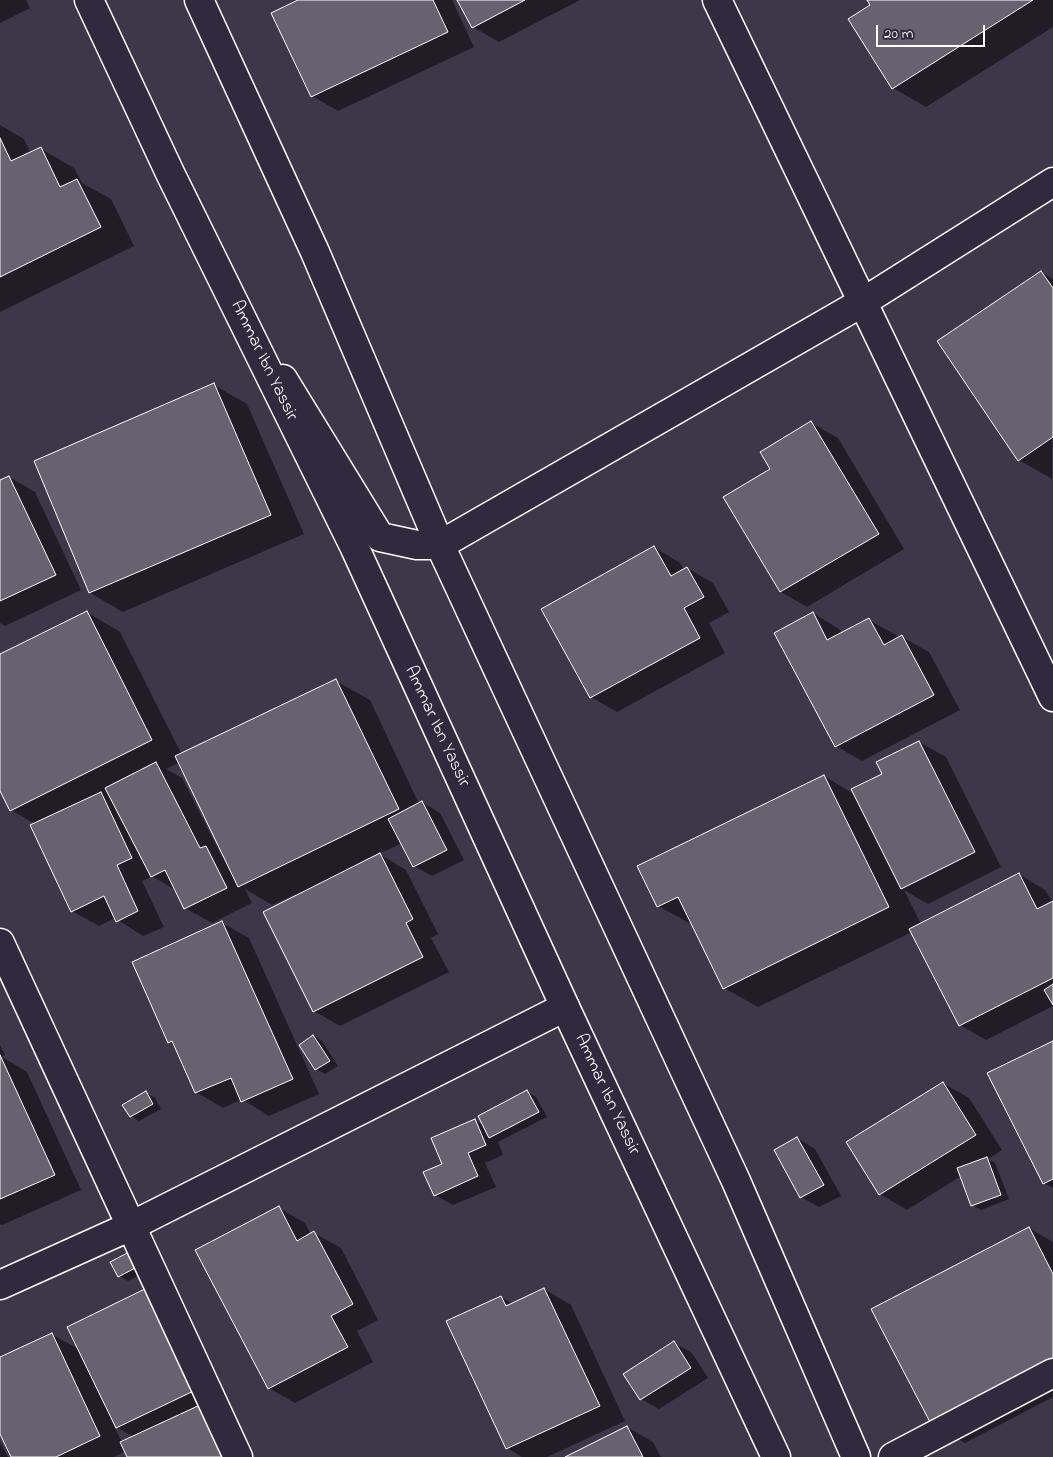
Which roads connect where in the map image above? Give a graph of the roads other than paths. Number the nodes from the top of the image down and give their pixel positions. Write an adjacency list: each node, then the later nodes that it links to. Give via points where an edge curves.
1 (89, 0): 5 (street, Ammar Ibn Yassir)
2 (199, 0): 7 (street, via 315,252)
3 (717, 0): 6 (street)
4 (1053, 182): 6 (street)
5 (228, 289): 7 (street, via 380,537); 10 (street, Ammar Ibn Yassir, via 354,546)
6 (863, 302): 7 (street); 8 (street)
7 (440, 546): 16 (street, via 736,1181)
8 (1053, 697)
9 (0, 943): 11 (street)
10 (565, 1007): 11 (street); 15 (street, Ammar Ibn Yassir)
11 (131, 1226): 12 (street); 14 (street)
12 (0, 1285)
13 (1053, 1373): 17 (street)
14 (238, 1457)
15 (776, 1457)
16 (856, 1457)
17 (893, 1457)

